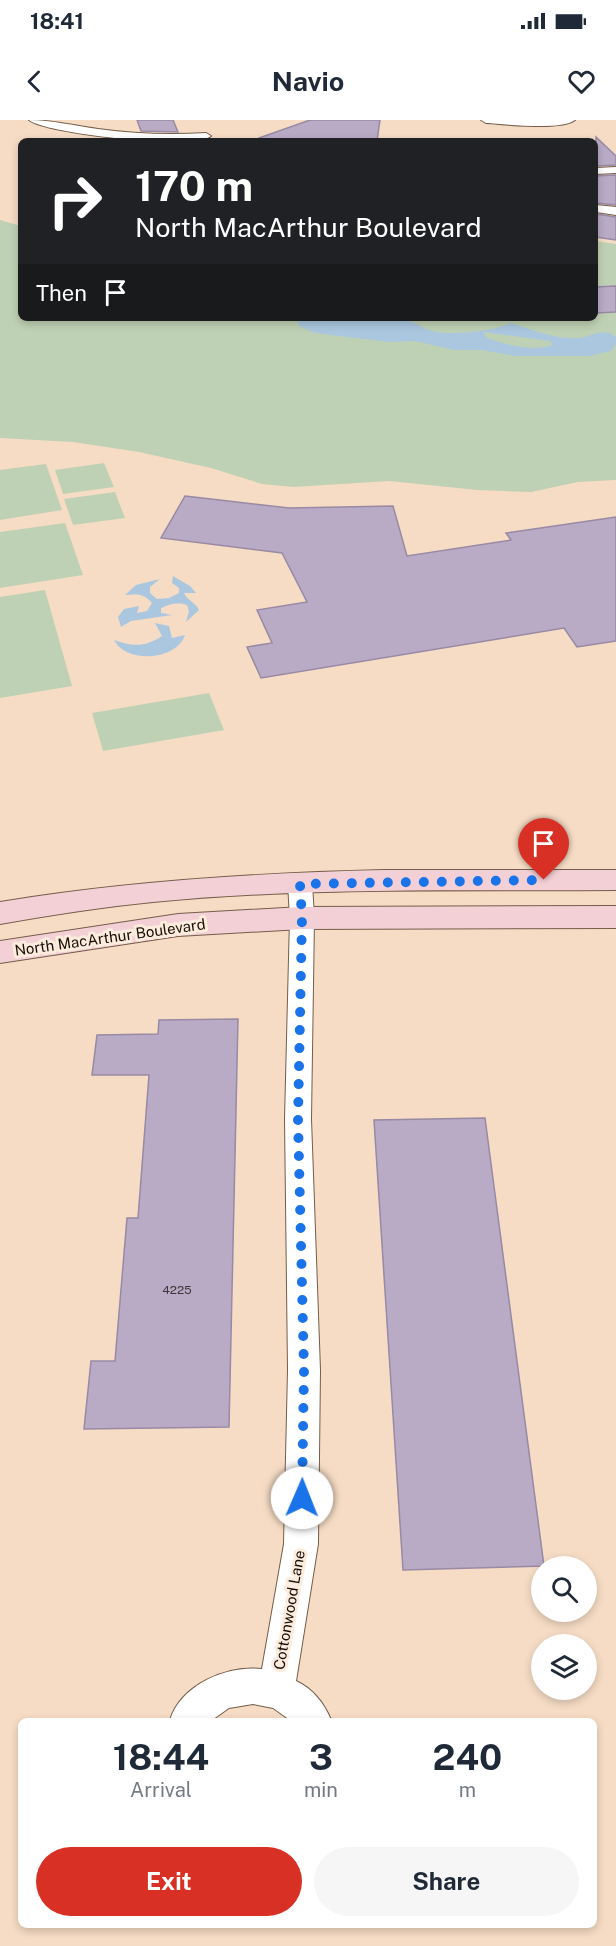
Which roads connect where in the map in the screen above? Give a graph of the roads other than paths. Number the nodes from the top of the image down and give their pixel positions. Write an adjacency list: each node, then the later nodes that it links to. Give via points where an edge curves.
1 (34, 120): 4 (street, via 147,136)
2 (570, 120): 3 (street)
3 (490, 123)
4 (207, 135)
5 (616, 170): 6 (street)
6 (598, 171)
7 (598, 209): 8 (street)
8 (616, 211)
9 (616, 880): 10 (main road)
10 (300, 884): 11 (main road, via 172,889); 13 (street, Cottonwood Lane)
11 (0, 913)
12 (616, 917): 13 (main road, North MacArthur Boulevard)
13 (302, 918): 14 (main road, North MacArthur Boulevard, via 178,925); 15 (street, Cottonwood Lane, via 298,1119 304,1370 301,1544)
14 (0, 952)
15 (276, 1689): 16 (street, Cottonwood Lane, via 252,1685 228,1689 206,1701); 17 (street, Cottonwood Lane, via 298,1703)
16 (190, 1718)
17 (311, 1718)

